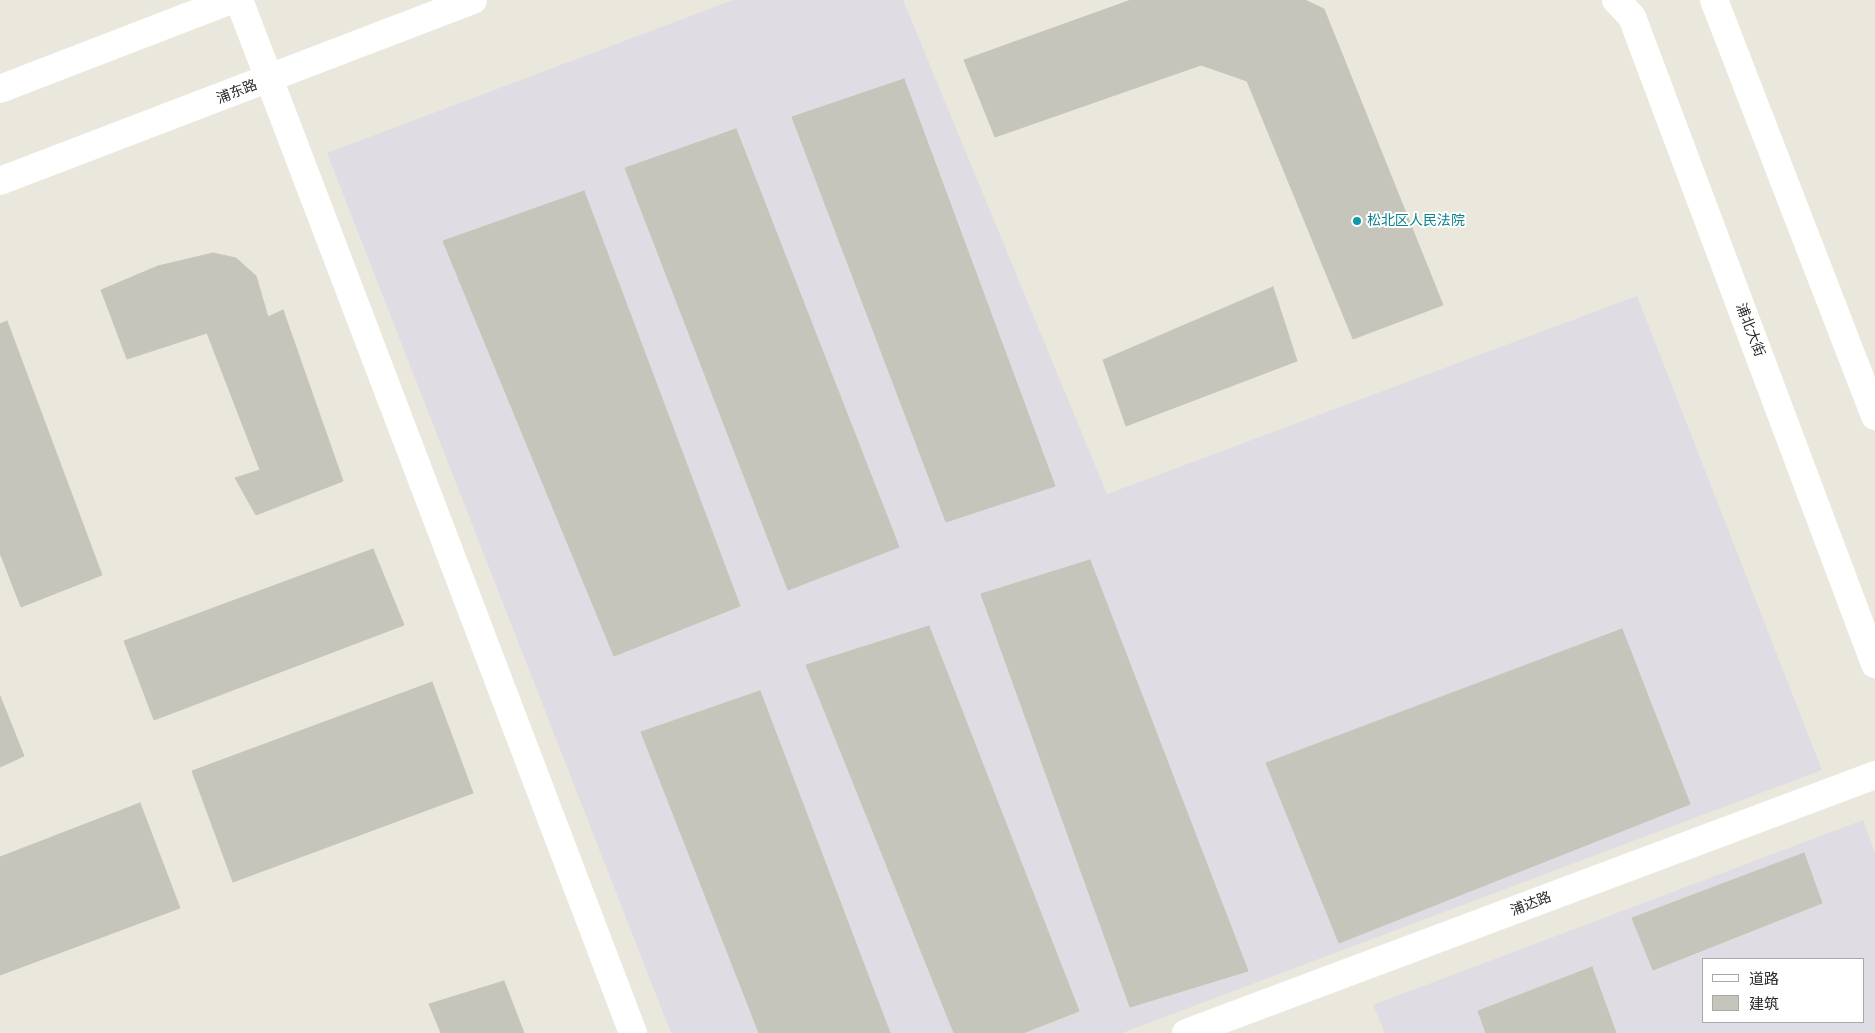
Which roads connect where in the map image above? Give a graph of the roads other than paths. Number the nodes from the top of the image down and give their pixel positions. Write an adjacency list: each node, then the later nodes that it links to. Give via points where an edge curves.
1 (231, 0): 7 (main road)
2 (239, 0): 6 (main road)
3 (473, 0): 6 (main road, 浦东路)
4 (1616, 0): 10 (main road, 浦北大街, via 1632,17)
5 (1714, 0): 9 (main road)
6 (268, 80): 8 (main road, 浦东路); 12 (main road)
7 (0, 89)
8 (0, 181)
9 (1875, 416)
10 (1875, 664)
11 (1875, 775): 13 (main road, 浦达路)
12 (633, 1033)
13 (1186, 1033)

